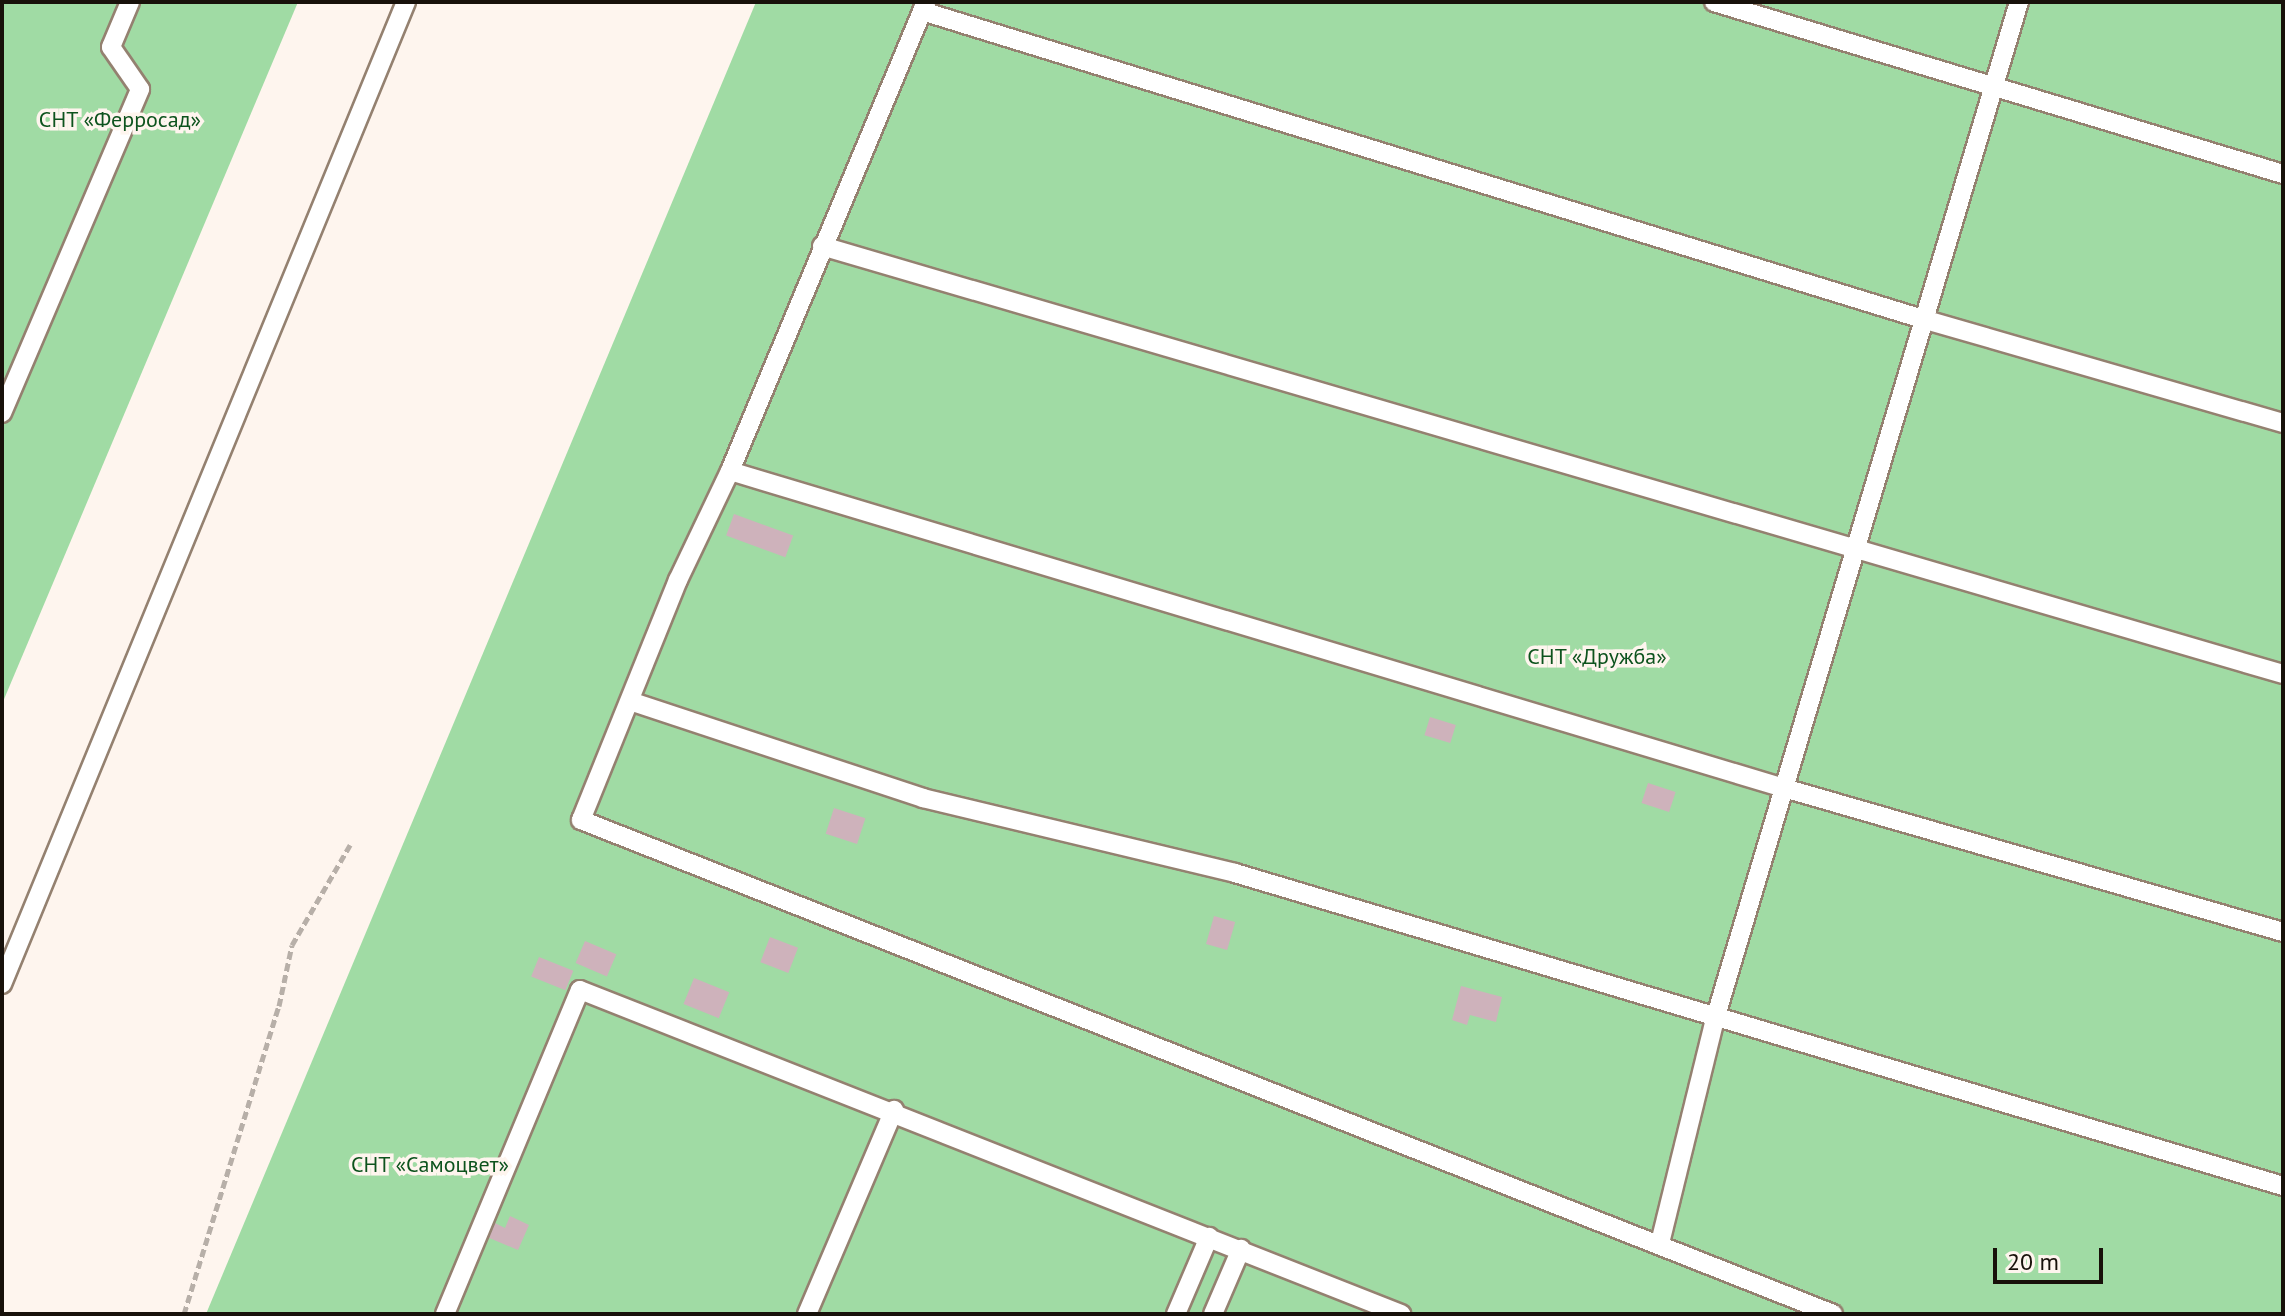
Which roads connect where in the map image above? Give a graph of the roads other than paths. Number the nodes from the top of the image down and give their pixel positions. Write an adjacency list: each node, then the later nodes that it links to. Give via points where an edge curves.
1 (130, 2): 10 (lane, via 111,47 140,89)
2 (406, 2): 19 (lane)
3 (1714, 2): 6 (lane)
4 (2019, 2): 6 (lane)
5 (924, 7): 8 (lane); 9 (lane)
6 (1996, 89): 7 (lane); 9 (lane)
7 (2283, 174)
8 (822, 246): 13 (lane); 14 (lane)
9 (1926, 320): 12 (lane); 14 (lane)
10 (6, 393): 11 (lane)
11 (2, 413)
12 (2283, 423)
13 (730, 471): 16 (lane, via 678,580); 17 (lane)
14 (1855, 548): 15 (lane); 17 (lane)
15 (2283, 674)
16 (630, 701): 20 (lane, via 923,798 1235,873); 24 (lane, via 581,820)
17 (1784, 788): 18 (lane); 20 (lane)
18 (2283, 932)
19 (2, 984)
20 (1715, 1019): 22 (lane); 24 (lane)
21 (894, 1110): 23 (lane); 26 (lane, via 580,990); 27 (lane)
22 (2283, 1186)
23 (1209, 1237): 25 (lane); 28 (lane)
24 (1660, 1243): 31 (lane)
25 (1241, 1249): 29 (lane); 30 (lane)
26 (445, 1314)
27 (807, 1314)
28 (1176, 1314)
29 (1213, 1314)
30 (1401, 1314)
31 (1833, 1314)

